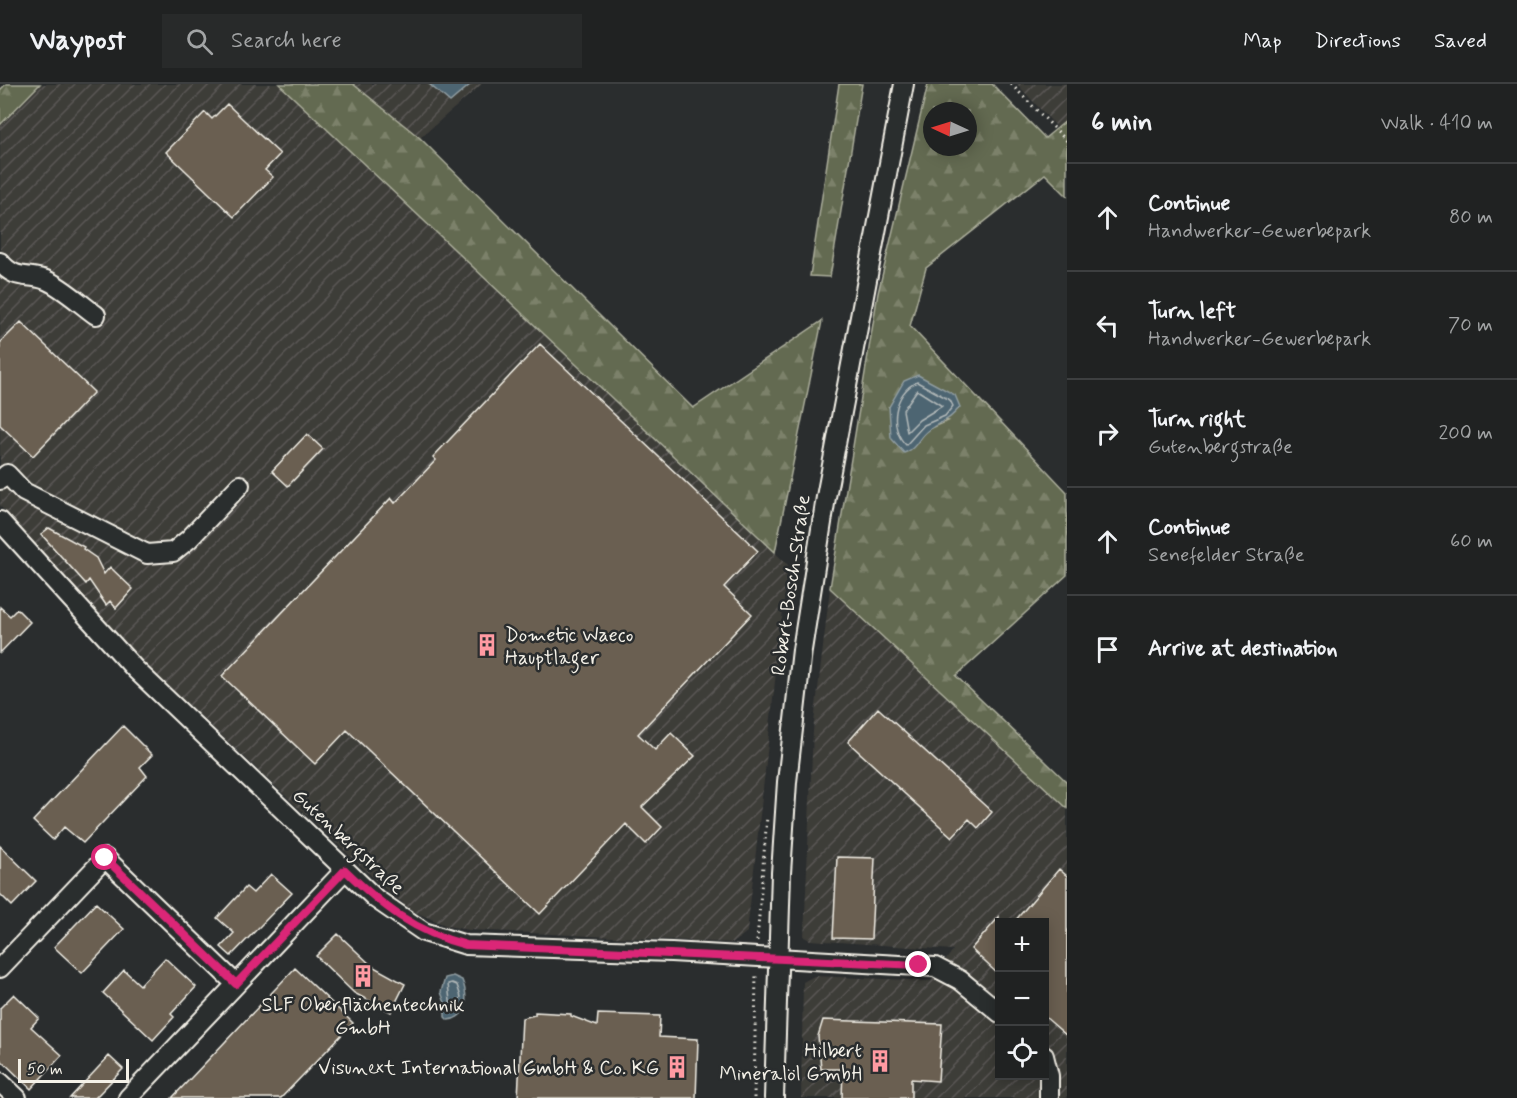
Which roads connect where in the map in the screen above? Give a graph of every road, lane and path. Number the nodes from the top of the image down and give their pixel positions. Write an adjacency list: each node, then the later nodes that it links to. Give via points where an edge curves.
1 (904, 84): 10 (street, Robert-Bosch-Straße, via 812,578 787,782)
2 (1011, 84): 3 (path)
3 (1067, 141)
4 (0, 262): 5 (street, via 8,272 46,280)
5 (96, 315)
6 (2, 474): 7 (street, via 24,492 147,554 173,552)
7 (240, 485)
8 (0, 521): 9 (street, Gutenbergstraße, via 126,660)
9 (345, 870): 10 (street, Gutenbergstraße, via 406,922 466,945); 12 (street)
10 (777, 959): 13 (street, Gutenbergstraße, via 935,967 960,980); 18 (street, Robert-Bosch-Straße)
11 (0, 968): 12 (street, via 105,858)
12 (236, 984): 17 (street)
13 (995, 1010)
14 (1049, 1080): 19 (street)
15 (0, 1082): 16 (street)
16 (17, 1098)
17 (128, 1098)
18 (774, 1098)
19 (1049, 1098)

